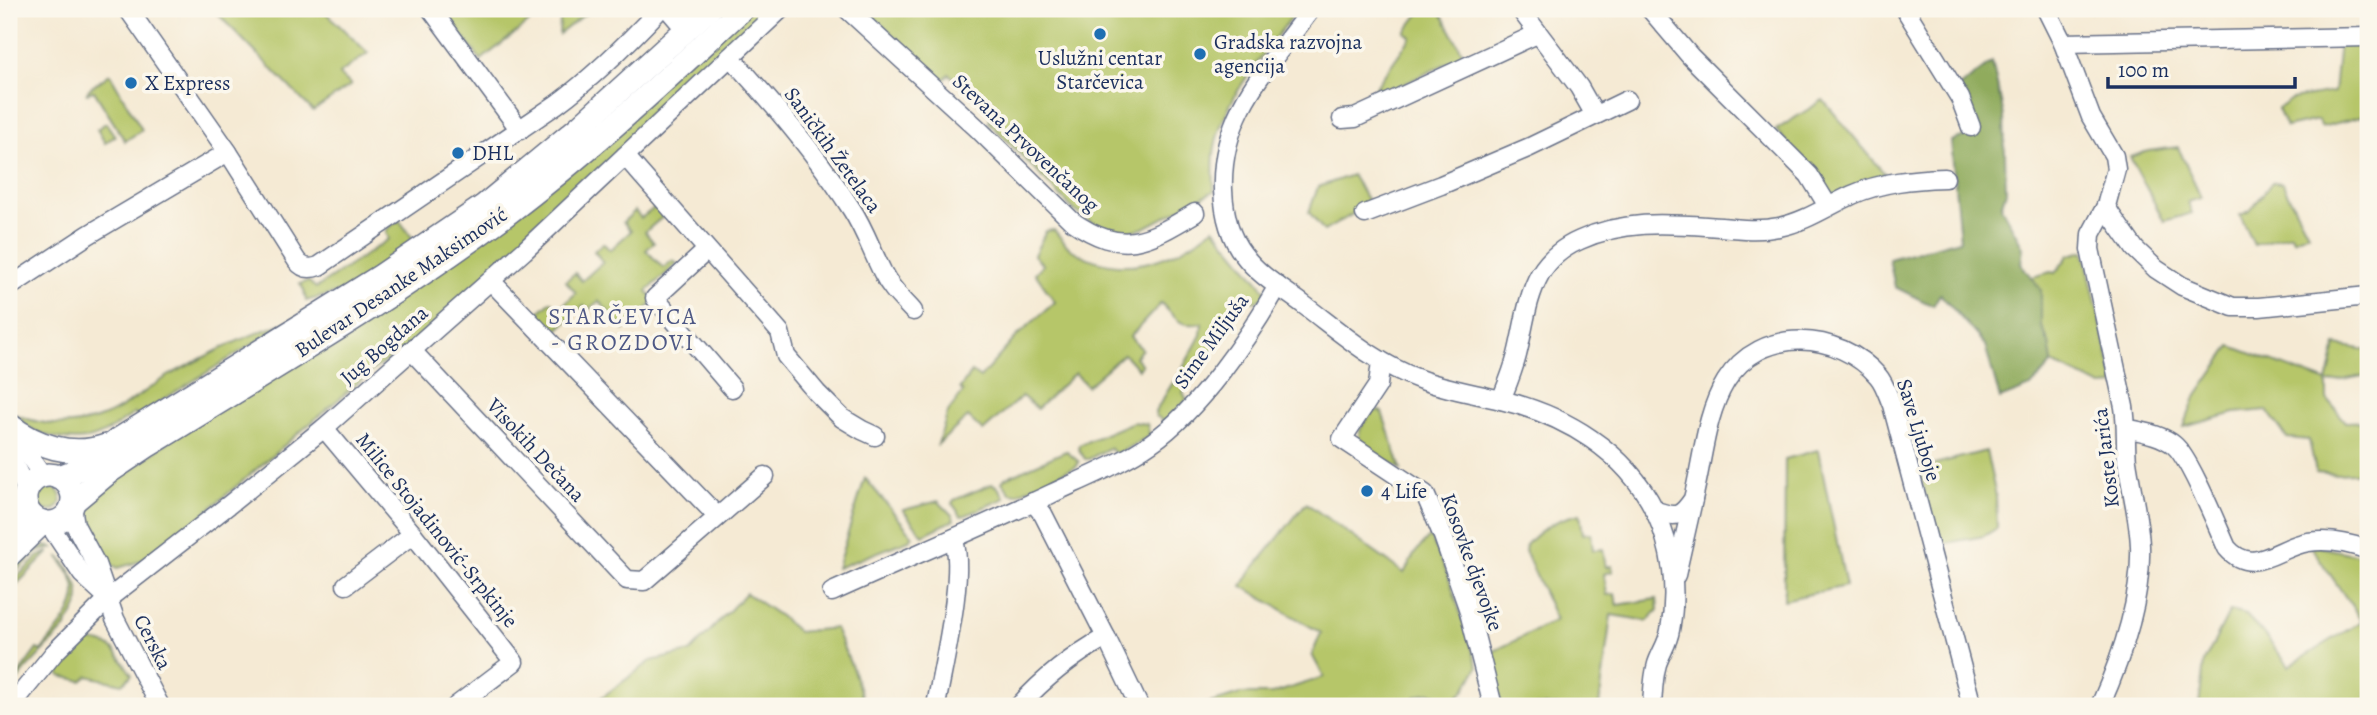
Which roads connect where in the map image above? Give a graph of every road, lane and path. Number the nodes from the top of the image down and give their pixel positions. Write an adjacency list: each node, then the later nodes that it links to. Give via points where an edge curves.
1 (128, 9): 24 (street)
2 (431, 9): 23 (street)
3 (660, 9): 23 (street, via 581,86)
4 (668, 9): 14 (street)
5 (709, 9): 14 (main road, Bulevar Desanke Maksimović)
6 (742, 9): 51 (main road, Bulevar Desanke Maksimović, via 618,124 486,228 378,303 110,471)
7 (781, 9): 18 (street, Jug Bogdana)
8 (847, 9): 29 (street, Stevana Prvovenčanog, via 1087,232 1108,241 1138,240 1153,237)
9 (1311, 9): 33 (street, via 1260,74 1239,109 1226,146 1224,210 1234,237 1243,254)
10 (1520, 9): 15 (street)
11 (1650, 9): 27 (street, via 1690,56 1809,175)
12 (1905, 9): 22 (street, via 1960,98)
13 (2046, 9): 17 (street, Koste Jarića)
14 (686, 30): 45 (main road, Bulevar Desanke Maksimović, via 484,206)
15 (1537, 34): 20 (street); 21 (street, via 1355,118)
16 (2368, 37): 17 (street)
17 (2063, 43): 28 (street, Koste Jarića, via 2085,103 2114,156 2116,169)
18 (730, 57): 25 (street, Jug Bogdana); 36 (street, Saničkih Žetelaca, via 837,188 866,235 883,275)
19 (1627, 100): 20 (street)
20 (1595, 115): 30 (street, via 1530,147)
21 (1342, 119)
22 (1971, 127)
23 (520, 130): 24 (street, via 310,268 300,265)
24 (228, 152): 34 (street)
25 (625, 156): 31 (street); 32 (street, Jug Bogdana)
26 (1945, 178): 27 (street, via 1877,186)
27 (1828, 206): 40 (street, via 1781,227 1630,225 1574,243 1553,258 1536,283)
28 (2106, 206): 35 (street, via 2136,250 2156,268 2182,286 2233,307); 43 (street, Koste Jarića, via 2091,234 2090,249)
29 (1195, 213)
30 (1365, 214)
31 (707, 250): 39 (street, via 655,298); 44 (street, via 780,332 786,356 817,393 842,418)
32 (491, 281): 37 (street, Jug Bogdana); 53 (street)
33 (1278, 286): 38 (street); 50 (street, Sime Miljuša, via 1215,380 1164,433 1107,467)
34 (9, 287)
35 (2368, 296)
36 (913, 311)
37 (412, 351): 42 (street, Jug Bogdana); 53 (street, Visokih Dečana, via 627,580 644,581)
38 (1381, 361): 40 (street, via 1459,392); 71 (street, Kosovke djevojke, via 1378,385 1342,439 1425,494 1468,608)
39 (732, 388)
40 (1502, 400): 52 (street, via 1549,415 1592,439 1625,468)
41 (9, 426): 45 (main road, via 34,441 61,449 90,450); 48 (street)
42 (324, 428): 56 (street, Milice Stojadinović-Srpkinje); 63 (street, Jug Bogdana)
43 (2127, 429): 58 (street, via 2174,444 2234,555 2244,560 2269,558 2298,544 2319,541); 74 (street, Koste Jarića, via 2139,559 2127,632)
44 (875, 436)
45 (118, 440): 48 (main road, Bulevar Desanke Maksimović, via 68,475)
46 (9, 454): 48 (street)
47 (765, 476): 53 (street)
48 (38, 487): 51 (main road, via 67,484); 54 (main road, via 33,516); 55 (main road)
49 (1693, 499): 52 (street, via 1676,516); 60 (street, Save Ljuboje); 73 (street, Save Ljuboje, via 1716,402 1741,364 1763,349 1793,340 1837,346 1858,358 1880,378 1892,405)
50 (1033, 502): 57 (street, Sime Miljuša); 64 (street)
51 (72, 504): 54 (main road, via 64,518); 63 (street, Cerska, via 75,525)
52 (1654, 510): 60 (street)
53 (717, 516)
54 (46, 523): 59 (main road); 63 (street, via 82,575)
55 (9, 526)
56 (412, 534): 61 (street); 67 (street, Milice Stojadinović-Srpkinje, via 514,662)
57 (953, 539): 62 (street, Sime Miljuša); 68 (street, via 958,552 957,581)
58 (2368, 550)
59 (9, 555)
60 (1675, 582): 72 (street, via 1671,629 1657,664)
61 (346, 585)
62 (832, 592)
63 (109, 598): 65 (street, Jug Bogdana); 66 (street, Cerska, via 115,619)
64 (1106, 637): 69 (street, via 1059,668); 70 (street)
65 (10, 706)
66 (160, 706)
67 (456, 706)
68 (936, 706)
69 (1019, 706)
70 (1139, 706)
71 (1493, 706)
72 (1651, 706)
73 (1972, 706)
74 (2100, 706)

